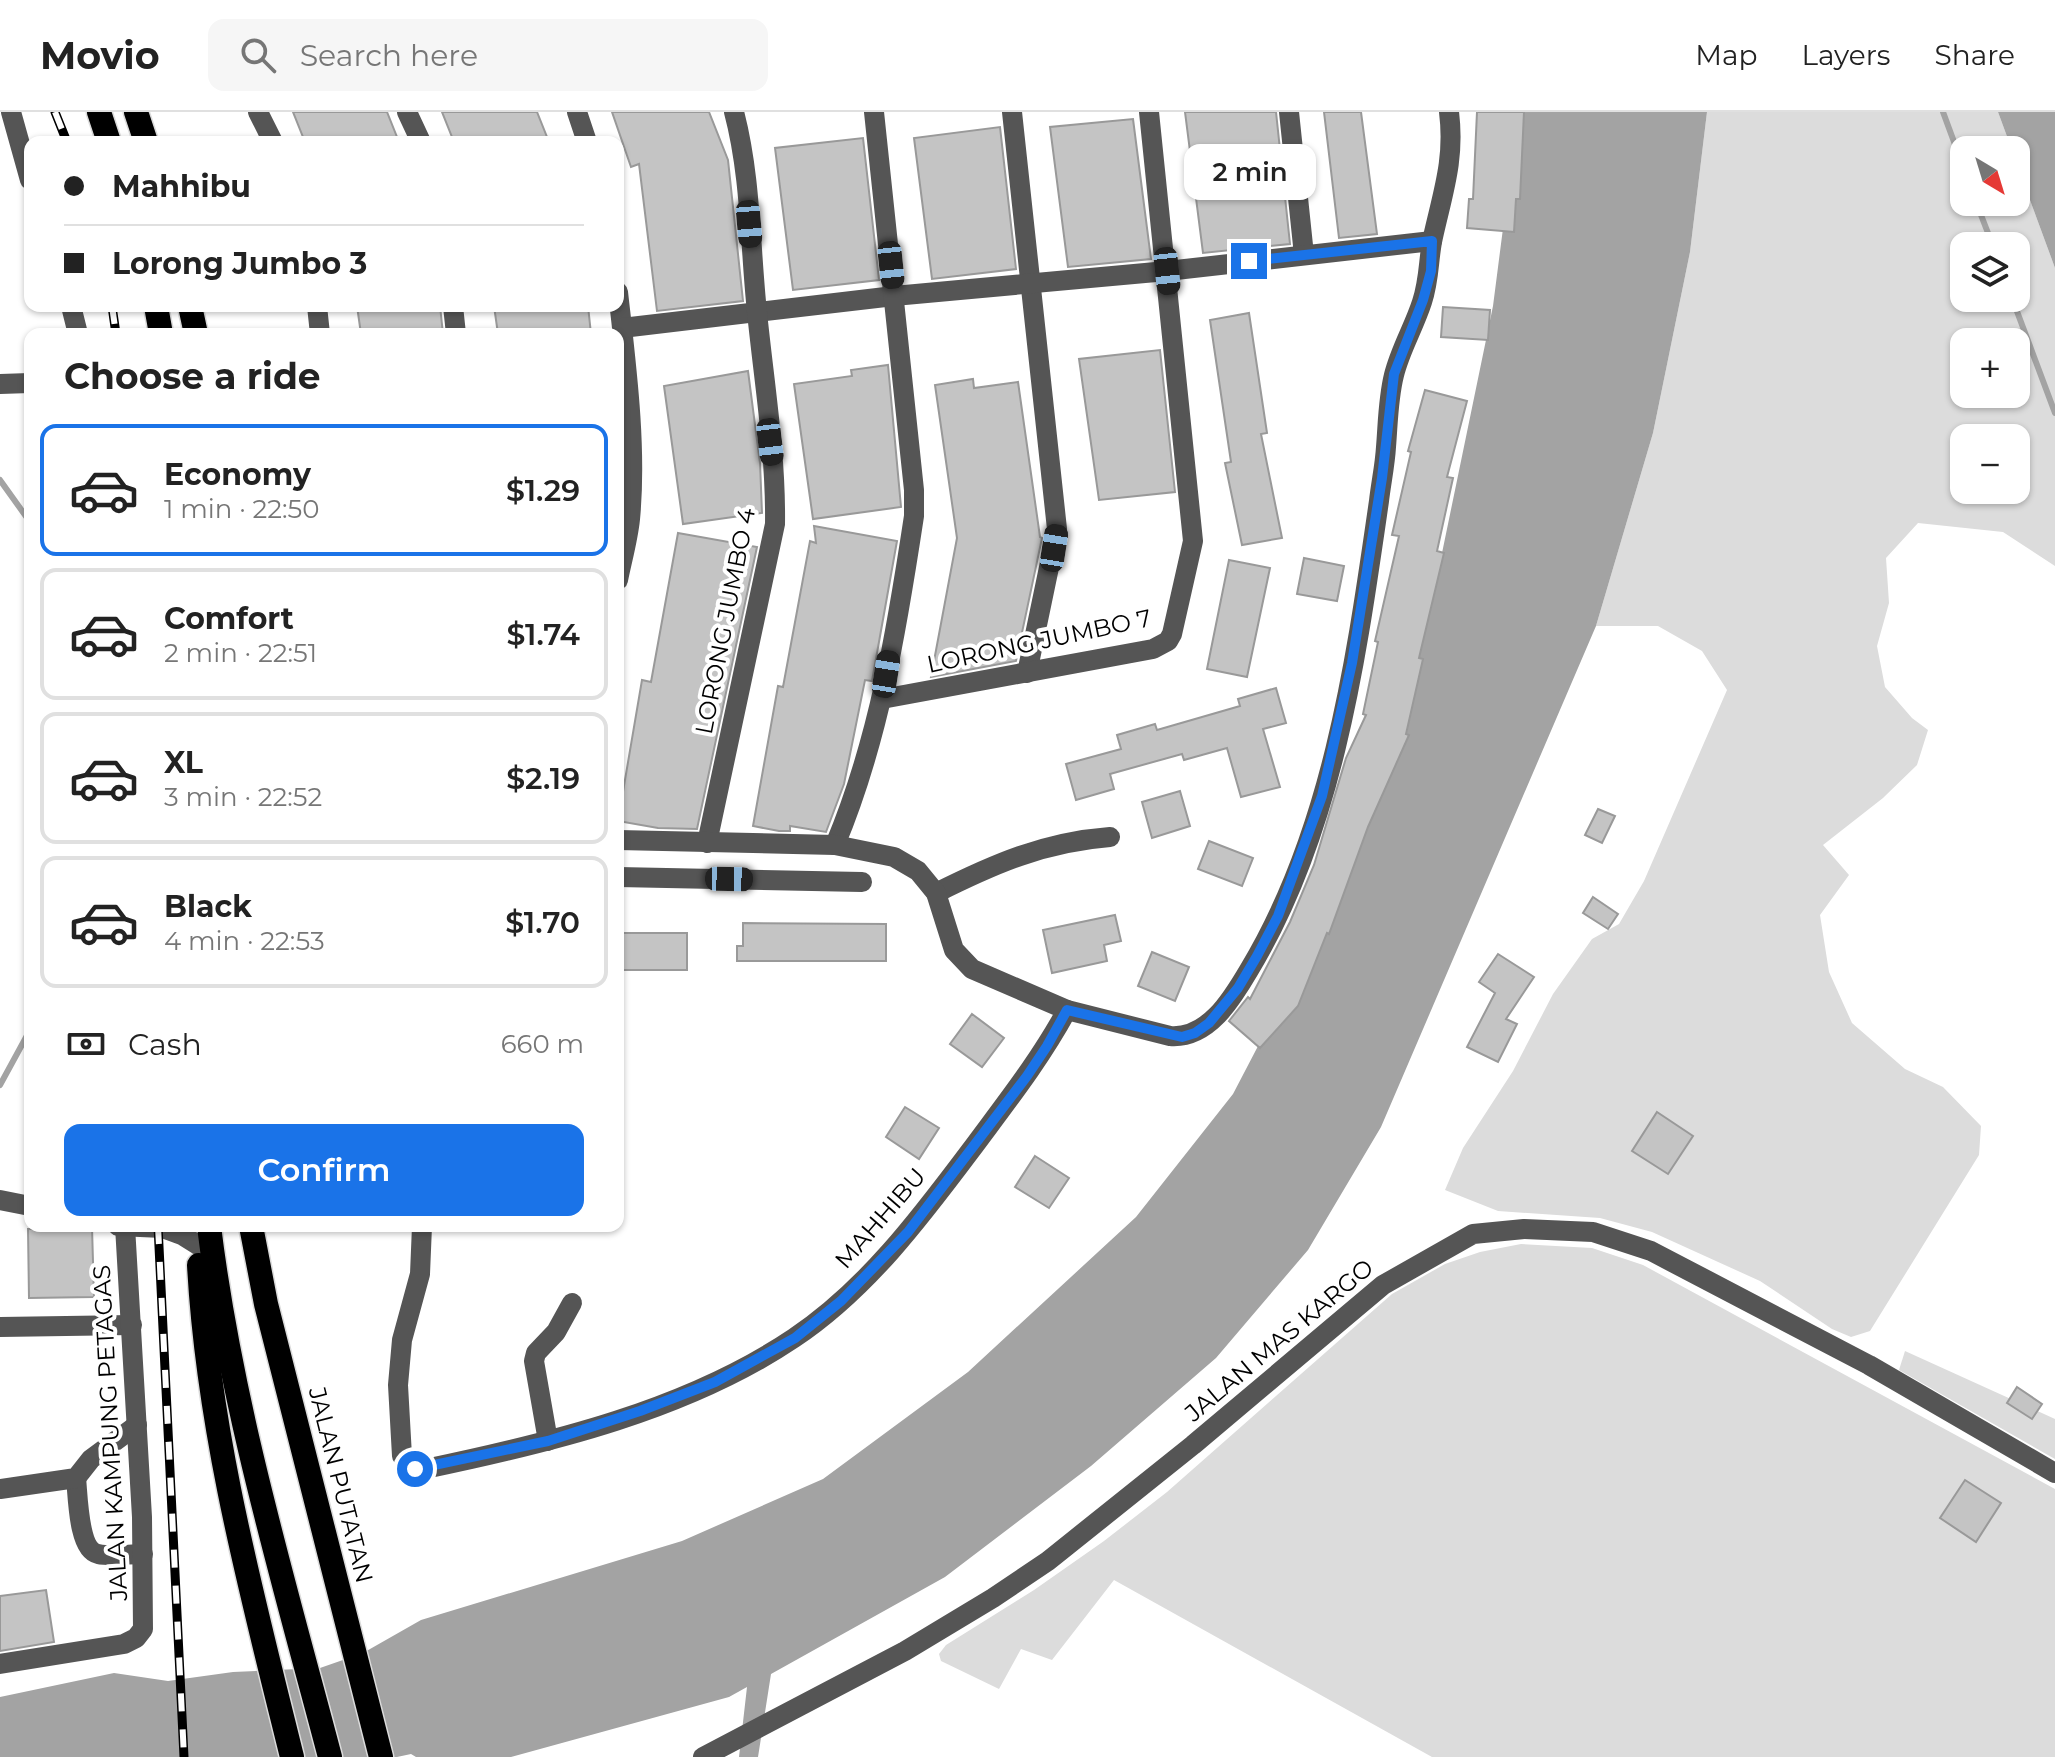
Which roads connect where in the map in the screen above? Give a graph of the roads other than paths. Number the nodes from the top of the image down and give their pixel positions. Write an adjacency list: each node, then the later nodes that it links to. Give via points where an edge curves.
1 (11, 112): 18 (street)
2 (99, 112): 13 (highway)
3 (136, 112): 14 (highway)
4 (258, 112): 15 (street)
5 (407, 112): 16 (street)
6 (577, 112): 17 (street)
7 (734, 112): 24 (street, LORONG JUMBO 4)
8 (874, 112): 23 (street)
9 (1012, 112): 22 (street)
10 (1149, 112): 21 (street, LORONG JUMBO 7)
11 (1289, 112): 20 (street)
12 (1449, 112): 19 (street, via 1448,182)
13 (107, 136)
14 (144, 136)
15 (270, 136)
16 (418, 136)
17 (585, 136)
18 (24, 159)
19 (1432, 241): 20 (street); 41 (street, via 1423,300 1394,374 1342,718 1322,796 1278,916 1238,988 1195,1033 1170,1036)
20 (1304, 255): 21 (street)
21 (1167, 271): 22 (street); 31 (street, LORONG JUMBO 7, via 1193,541 1172,634 1153,649)
22 (1030, 283): 23 (street); 31 (street, via 1057,529)
23 (894, 296): 24 (street); 32 (street, via 914,516)
24 (757, 311): 26 (street); 35 (street, LORONG JUMBO 4, via 775,524)
25 (620, 312): 26 (street)
26 (622, 328)
27 (624, 356): 30 (street, via 631,453)
28 (24, 383): 29 (street)
29 (0, 384)
30 (624, 550)
31 (1027, 673): 32 (street, LORONG JUMBO 7)
32 (882, 699): 36 (street, via 862,775)
33 (1110, 837): 40 (street, via 1030,851)
34 (624, 840): 35 (street)
35 (707, 843): 36 (street)
36 (826, 845): 38 (street); 40 (street, via 894,857)
37 (624, 877): 38 (street)
38 (813, 880): 39 (street)
39 (862, 882)
40 (936, 893): 41 (street, via 954,950 972,969)
41 (1067, 1010): 53 (street, MAHHIBU, via 1027,1076 932,1202 841,1301 795,1338 715,1382)
42 (0, 1200): 43 (street)
43 (24, 1205)
44 (123, 1232): 50 (street, JALAN KAMPUNG PETAGAS)
45 (175, 1232): 46 (street, JALAN KAMPUNG PETAGAS)
46 (201, 1232): 59 (highway, via 207,1366 226,1479); 60 (highway, via 256,1476)
47 (252, 1232): 61 (highway, JALAN PUTATAN)
48 (422, 1232): 53 (street, MAHHIBU, via 420,1274 402,1340 398,1385 404,1461 425,1469)
49 (572, 1303): 53 (street, via 534,1361)
50 (132, 1325): 51 (street); 52 (street, JALAN KAMPUNG PETAGAS)
51 (0, 1327)
52 (137, 1425): 55 (street, via 91,1459); 57 (street, JALAN KAMPUNG PETAGAS)
53 (548, 1441)
54 (2055, 1473): 62 (street, JALAN MAS KARGO, via 1869,1365 1651,1251 1593,1232 1524,1229 1473,1234 1383,1285 1048,1561 905,1651)
55 (76, 1478): 56 (street); 57 (street, via 89,1551)
56 (0, 1489)
57 (143, 1554): 58 (street, JALAN KAMPUNG PETAGAS, via 145,1615 136,1638)
58 (0, 1664)
59 (292, 1757)
60 (330, 1757)
61 (381, 1757)
62 (703, 1757)

